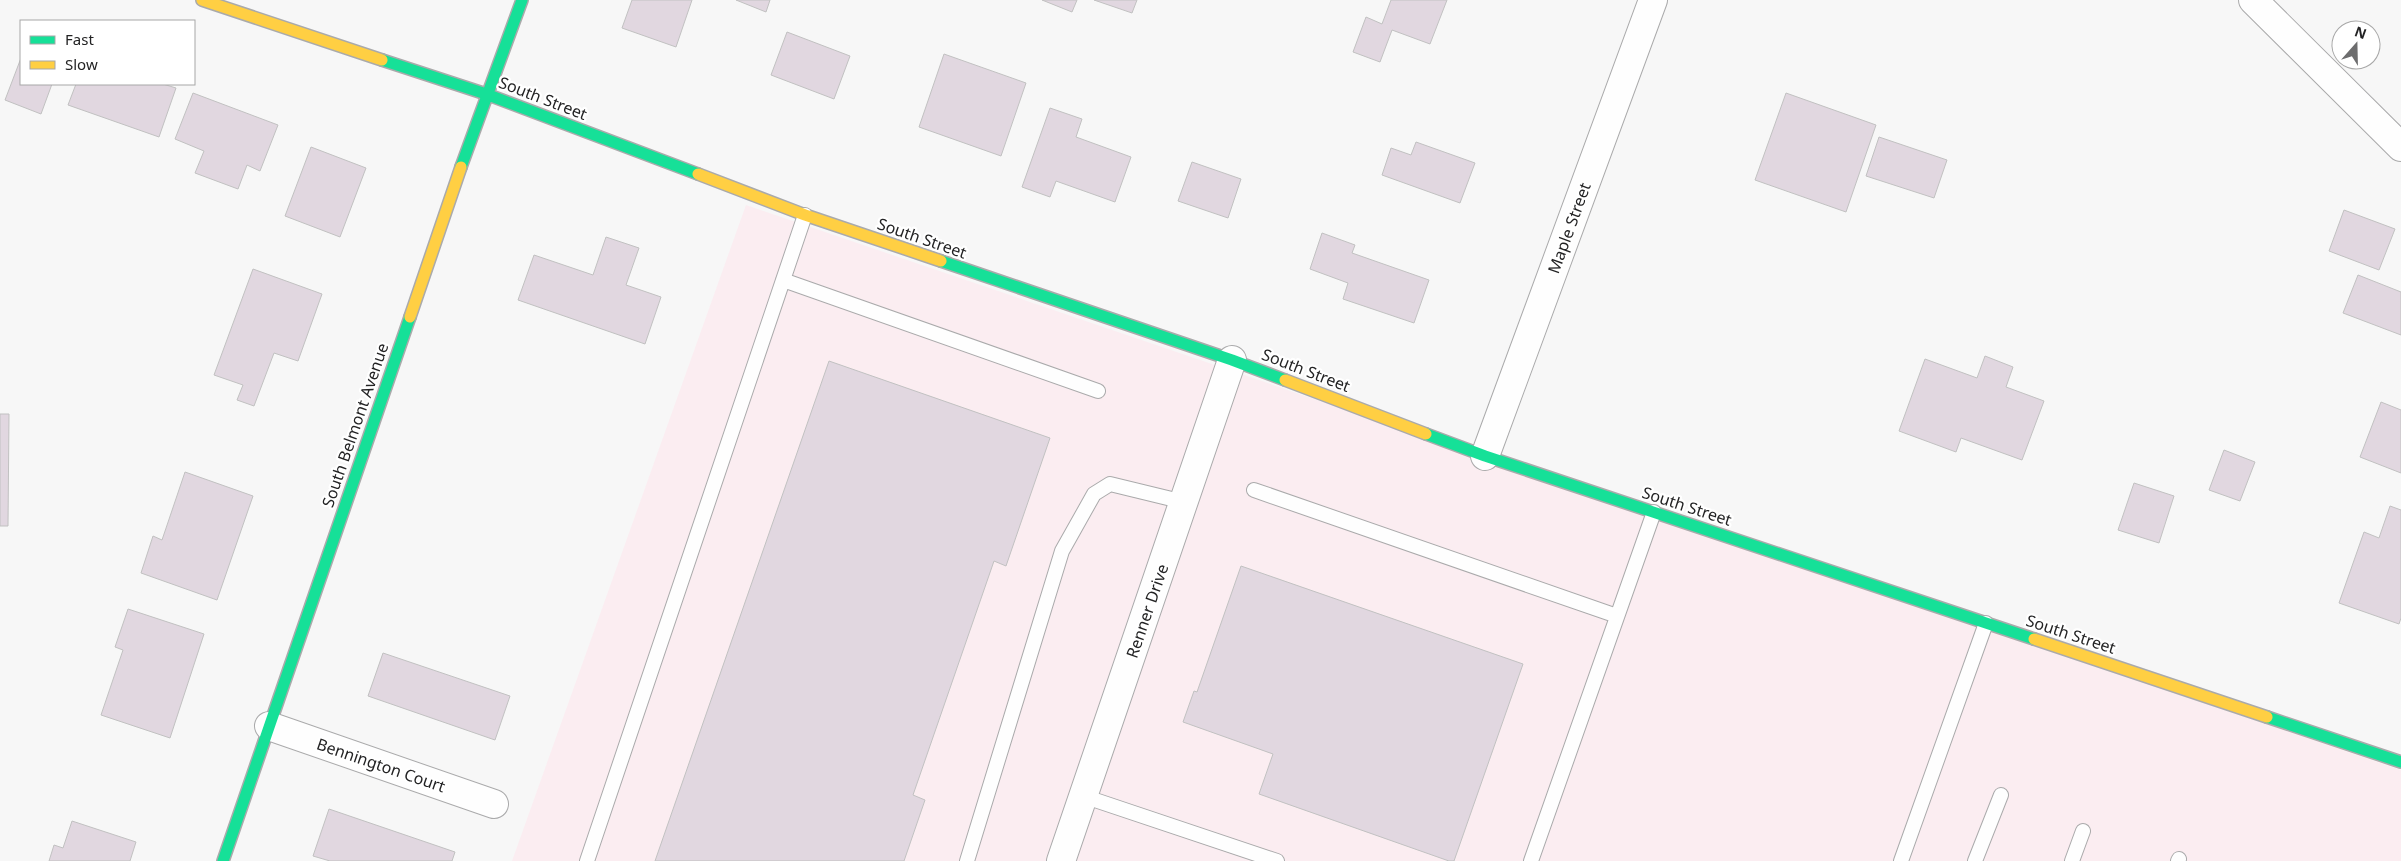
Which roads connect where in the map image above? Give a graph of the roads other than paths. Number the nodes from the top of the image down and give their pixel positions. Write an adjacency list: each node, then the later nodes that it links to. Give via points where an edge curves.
1 (202, 0): 5 (street, South Street)
2 (522, 0): 5 (street, South Belmont Avenue)
3 (1652, 0): 11 (street, Maple Street)
4 (2253, 0): 6 (street)
5 (486, 94): 7 (street, South Street); 17 (street, South Belmont Avenue)
6 (2401, 147)
7 (805, 215): 8 (lane); 9 (street, South Street)
8 (783, 280): 10 (lane); 24 (lane)
9 (1232, 360): 11 (street, South Street); 13 (street, Renner Drive)
10 (1098, 391)
11 (1485, 456): 14 (street, South Street)
12 (1254, 490): 15 (lane)
13 (1184, 502): 20 (street, Renner Drive); 25 (lane, via 1110,484 1094,494 1062,551)
14 (1654, 512): 15 (lane); 16 (street, South Street)
15 (1617, 616): 28 (lane)
16 (1986, 623): 18 (street, South Street); 29 (lane)
17 (269, 726): 21 (street, Bennington Court); 23 (street, South Belmont Avenue)
18 (2401, 762)
19 (2001, 795): 30 (lane)
20 (1083, 796): 26 (street, Renner Drive); 27 (lane)
21 (494, 804)
22 (2083, 831): 31 (lane)
23 (222, 861)
24 (587, 861)
25 (967, 861)
26 (1061, 861)
27 (1277, 861)
28 (1531, 861)
29 (1902, 861)
30 (1975, 861)
31 (2072, 861)

